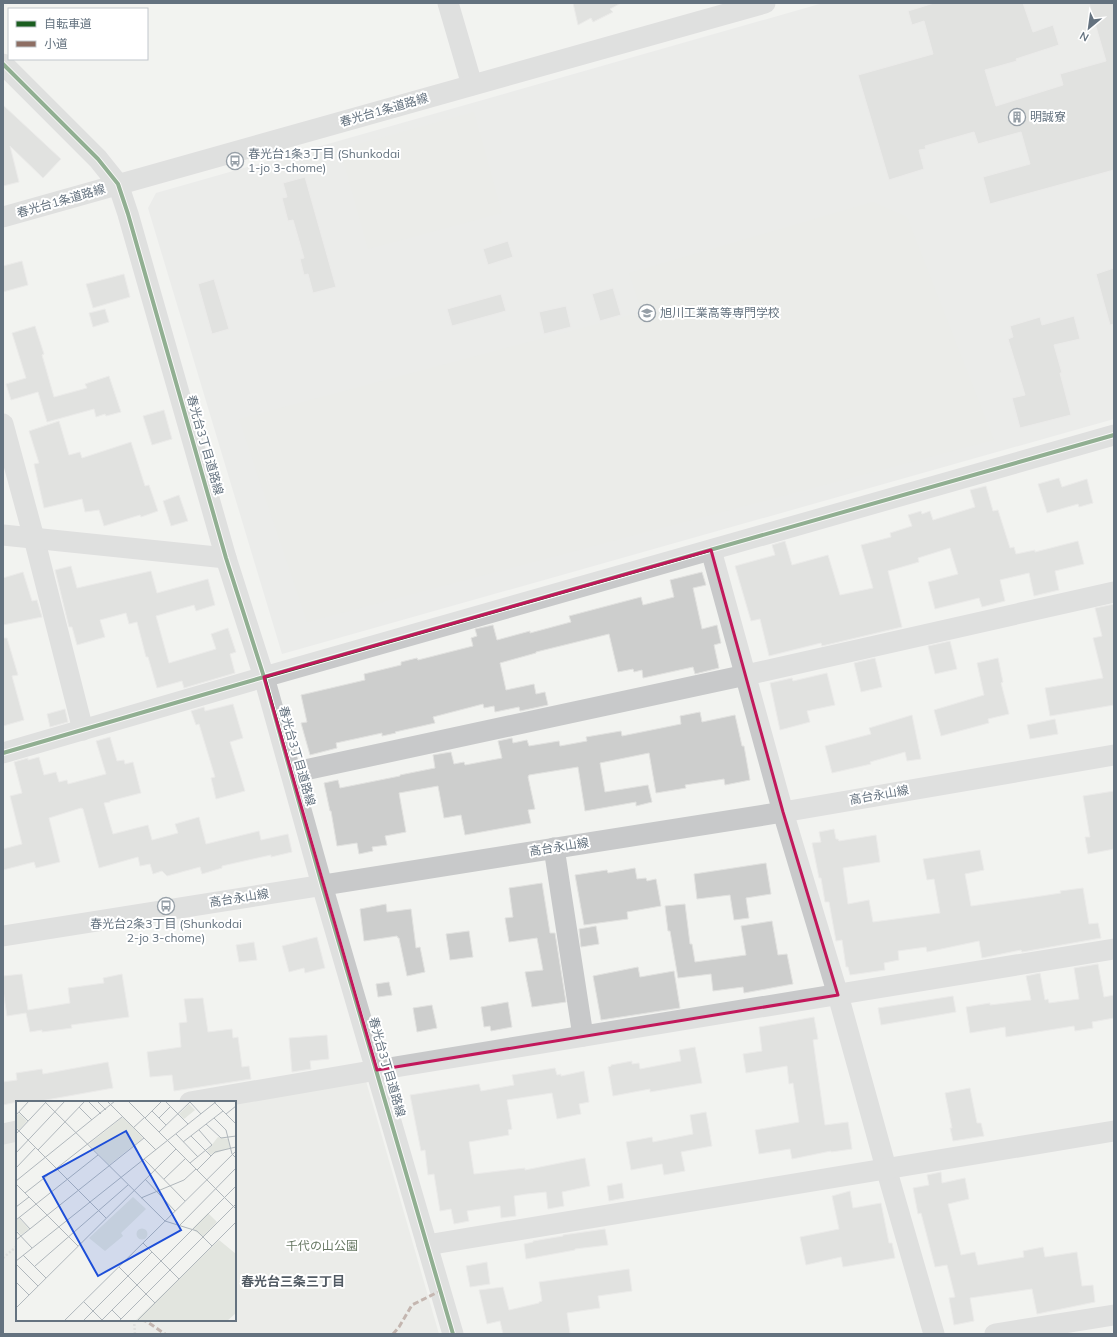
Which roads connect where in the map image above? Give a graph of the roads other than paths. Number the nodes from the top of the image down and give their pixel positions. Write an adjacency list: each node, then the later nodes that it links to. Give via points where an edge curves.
1 (448, 3): 4 (street)
2 (765, 3): 4 (street, 春光台1条道路線)
3 (3, 64): 5 (street, via 98,159)
4 (472, 85): 5 (street, 春光台1条道路線)
5 (118, 184): 6 (street, 春光台1条道路線); 12 (street, 春光台3丁目道路線)
6 (3, 217)
7 (3, 424): 10 (street)
8 (1114, 435): 11 (street)
9 (3, 535): 10 (street)
10 (34, 538): 12 (street); 16 (street)
11 (711, 550): 14 (street); 15 (street)
12 (226, 558): 15 (street, 春光台3丁目道路線)
13 (1114, 592): 14 (street)
14 (746, 675): 19 (street); 20 (street)
15 (264, 676): 16 (street); 19 (street, 春光台3丁目道路線)
16 (83, 730): 17 (street)
17 (3, 753)
18 (1114, 755): 20 (street, 高台永山線)
19 (291, 773): 22 (street, 春光台3丁目道路線)
20 (783, 812): 21 (street, 高台永山線); 25 (street)
21 (554, 848): 22 (street, 高台永山線); 26 (street)
22 (322, 885): 23 (street, 高台永山線); 27 (street, 春光台3丁目道路線)
23 (3, 936)
24 (1114, 949): 25 (street)
25 (838, 995): 26 (street); 32 (street)
26 (583, 1036): 27 (street)
27 (377, 1070): 28 (street); 33 (street, 春光台3丁目道路線)
28 (196, 1101)
29 (16, 1131): 31 (street)
30 (1114, 1131): 32 (street)
31 (3, 1134)
32 (886, 1168): 33 (street); 36 (street)
33 (427, 1245): 35 (street, 春光台3丁目道路線)
34 (1114, 1315): 37 (street)
35 (453, 1334)
36 (934, 1334)
37 (995, 1334)

